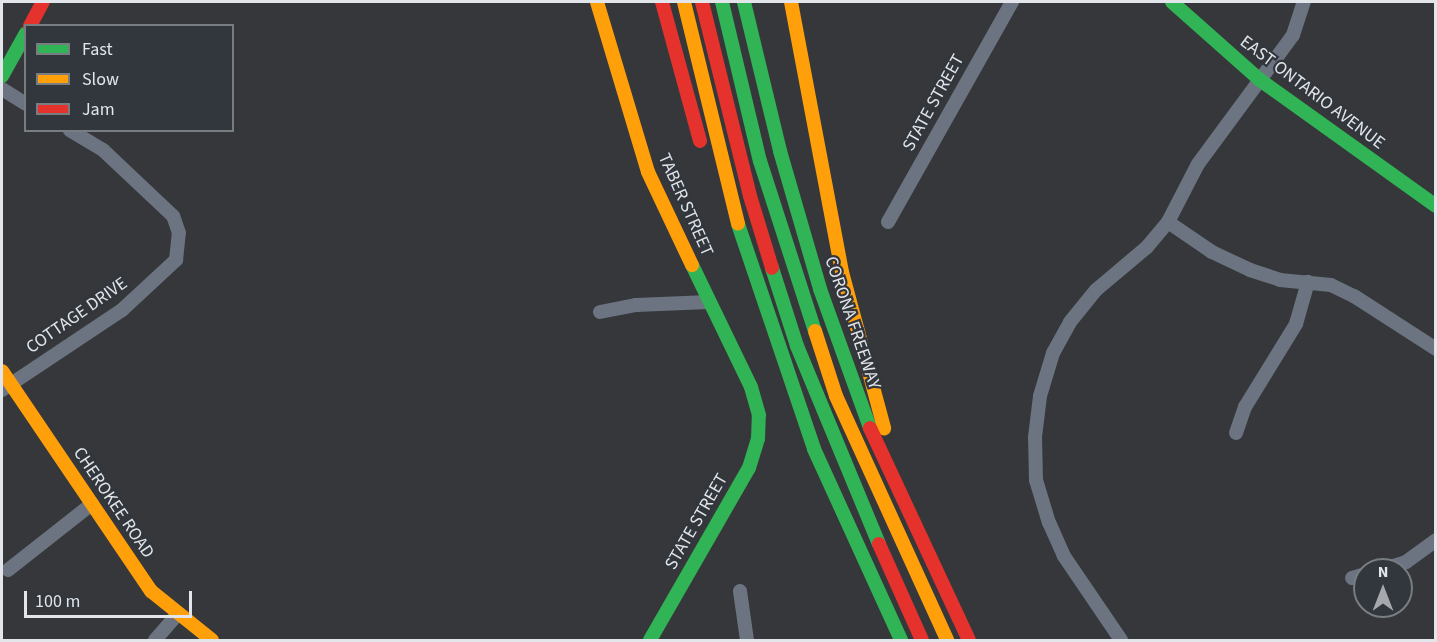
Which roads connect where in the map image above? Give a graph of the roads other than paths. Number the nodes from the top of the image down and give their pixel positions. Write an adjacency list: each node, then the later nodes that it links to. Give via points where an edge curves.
1 (43, 2): 12 (main road)
2 (597, 2): 24 (main road, TABER STREET, via 648,172)
3 (662, 2): 19 (main road, via 700,141)
4 (684, 2): 19 (main road)
5 (702, 2): 43 (main road, via 750,196 797,346 853,487)
6 (722, 2): 44 (main road, via 760,161 836,396)
7 (744, 2): 31 (main road, CORONA FREEWAY, via 799,223)
8 (791, 2): 31 (main road, via 842,272 884,425)
9 (1012, 2): 21 (street, STATE STREET)
10 (1172, 2): 15 (main road, EAST ONTARIO AVENUE)
11 (1304, 2): 15 (street, via 1293,35)
12 (31, 24)
13 (24, 36): 14 (main road)
14 (2, 75)
15 (1260, 80): 20 (main road, EAST ONTARIO AVENUE); 22 (street, via 1198,164)
16 (2, 89): 17 (street)
17 (24, 103)
18 (73, 132): 28 (street, COTTAGE DRIVE, via 103,150 172,216 179,233 176,260 122,310)
19 (727, 189): 42 (main road, via 814,449)
20 (1436, 206)
21 (888, 222)
22 (1168, 222): 23 (street, via 1212,252 1250,270 1280,280); 46 (street, via 1146,247 1096,290 1070,322 1053,353 1040,396 1035,437 1036,480 1049,523 1064,556)
23 (1308, 282): 26 (street, via 1331,285 1354,296); 30 (street, via 1296,324 1245,407)
24 (710, 302): 25 (street, via 636,305); 29 (main road, TABER STREET, via 751,387)
25 (600, 312)
26 (1436, 349)
27 (2, 371): 28 (main road, CHEROKEE ROAD)
28 (6, 387): 32 (main road, CHEROKEE ROAD)
29 (759, 415): 40 (main road, STATE STREET, via 758,439 749,468)
30 (1236, 433)
31 (882, 455): 45 (main road, CORONA FREEWAY)
32 (92, 504): 35 (street); 37 (main road, CHEROKEE ROAD, via 151,591)
33 (1436, 540): 34 (street)
34 (1411, 558)
35 (8, 570)
36 (740, 591): 41 (street)
37 (177, 615): 38 (street); 39 (main road, CHEROKEE ROAD)
38 (155, 640)
39 (212, 640)
40 (650, 640)
41 (747, 640)
42 (901, 640)
43 (922, 640)
44 (947, 640)
45 (969, 640)
46 (1121, 640)

